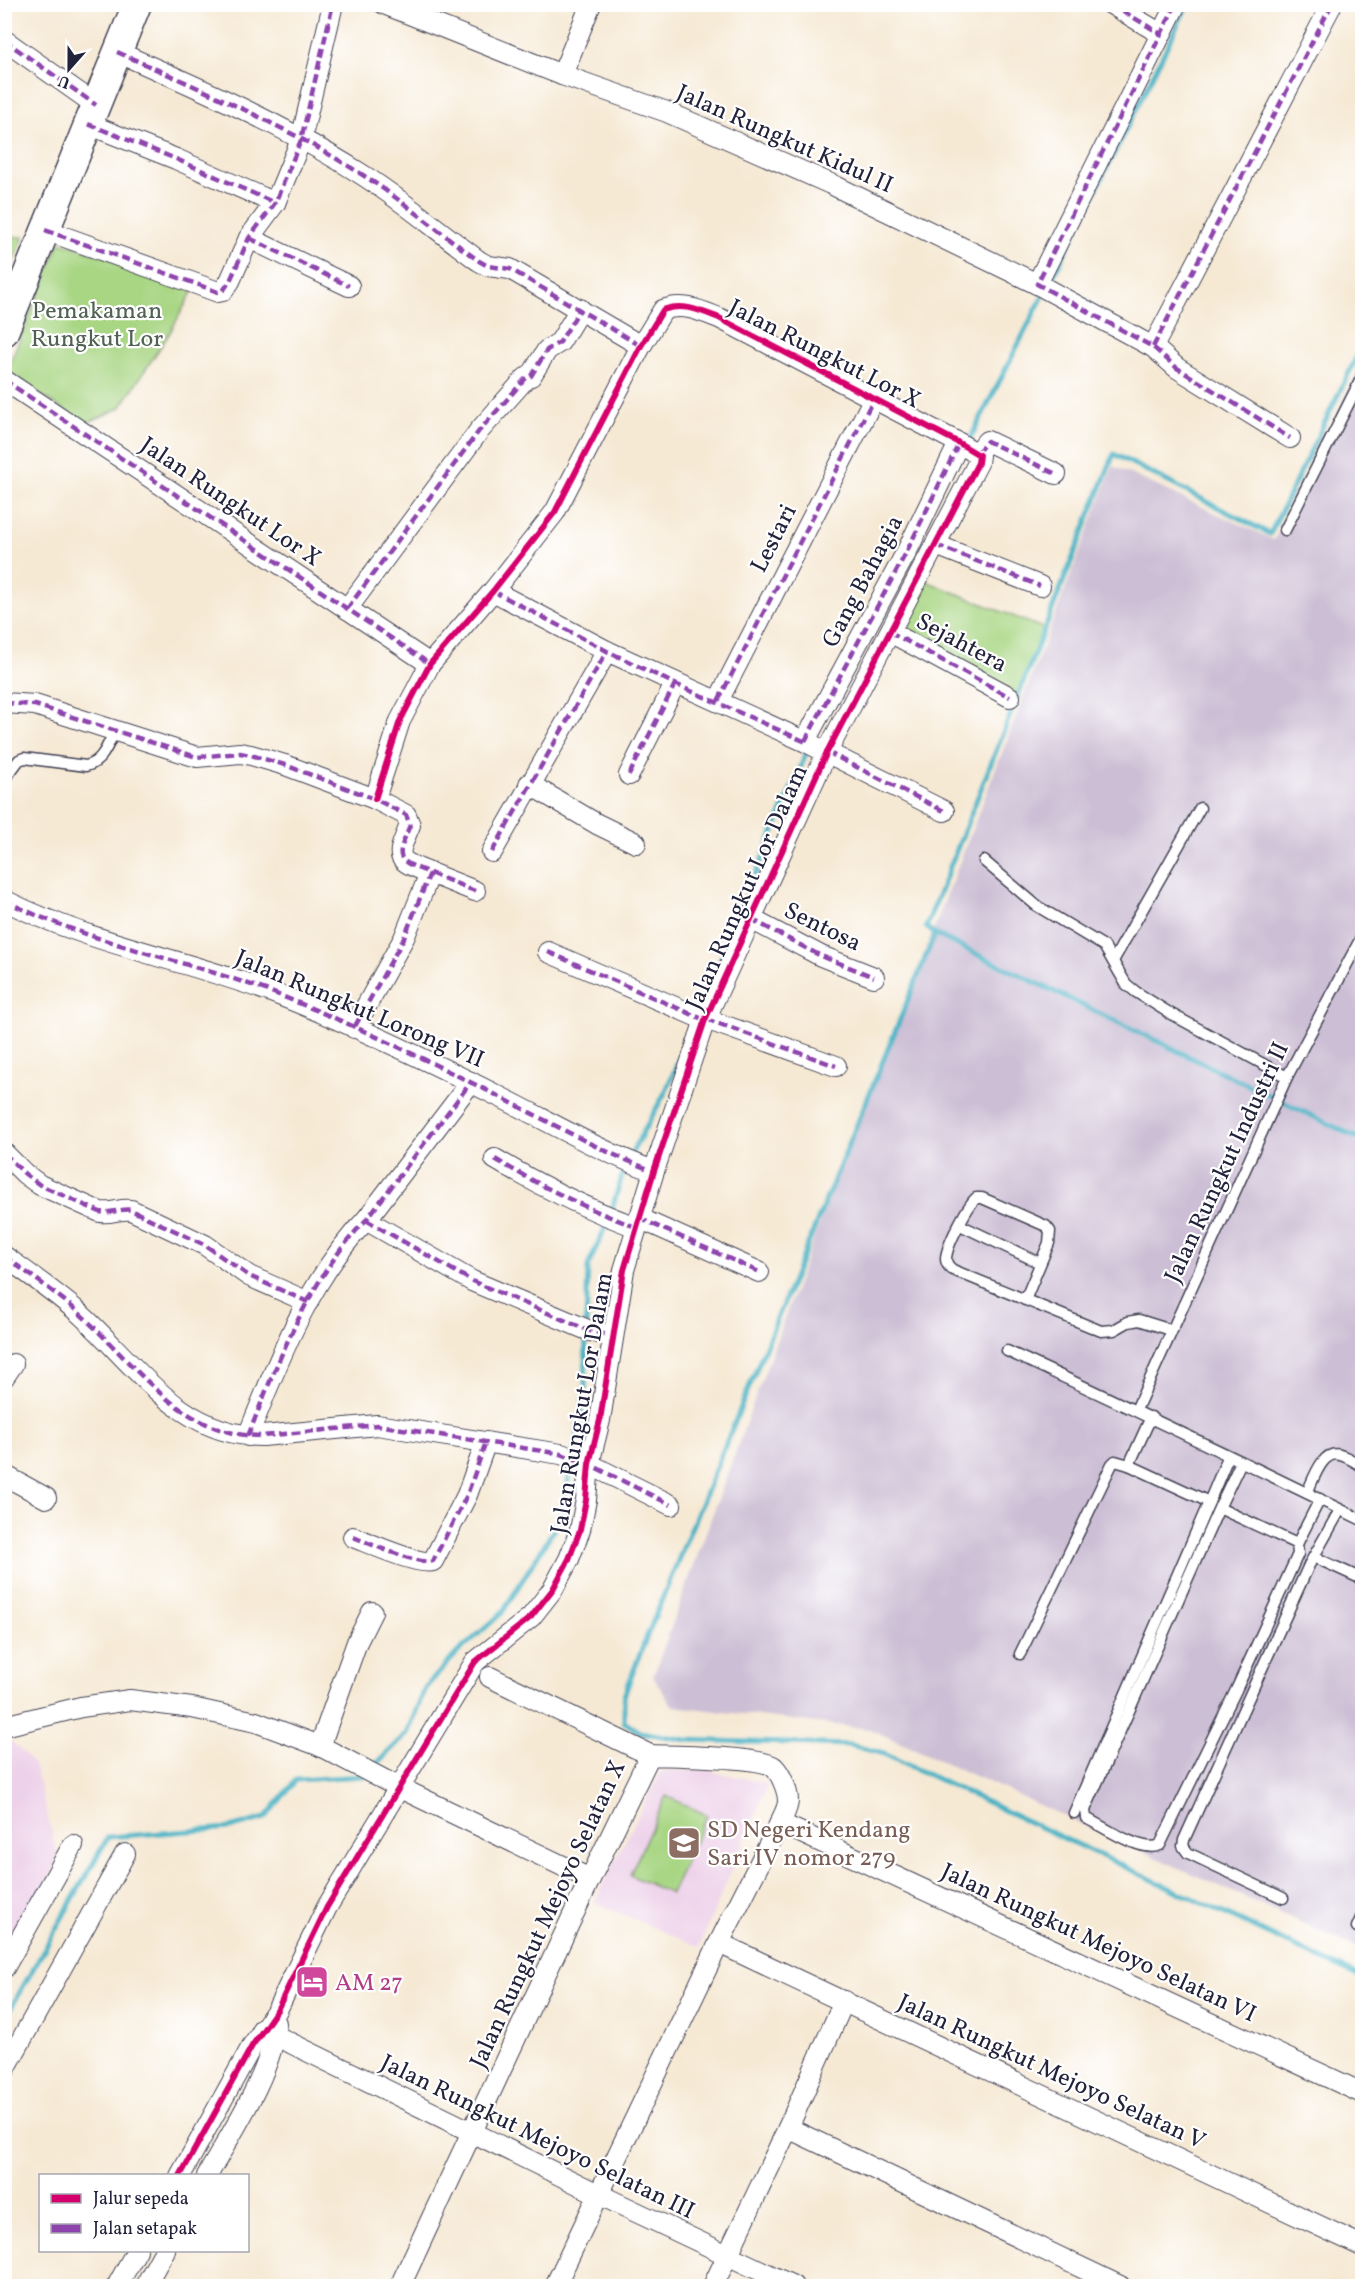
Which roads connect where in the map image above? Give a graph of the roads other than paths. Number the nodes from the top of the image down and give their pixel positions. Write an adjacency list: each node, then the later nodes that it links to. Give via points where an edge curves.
1 (137, 4): 10 (main road)
2 (333, 4): 13 (street)
3 (591, 4): 11 (street)
4 (1111, 4): 8 (street)
5 (1176, 4): 8 (street)
6 (1332, 4): 22 (street)
7 (386, 5): 11 (street, Jalan Rungkut Kidul II)
8 (1161, 34): 18 (street)
9 (4, 40): 12 (street)
10 (117, 52): 12 (main road); 13 (street)
11 (562, 75): 18 (street, Jalan Rungkut Kidul II, via 667,112 833,185)
12 (92, 114): 14 (street, via 176,159); 15 (main road)
13 (301, 140): 14 (street); 19 (street, via 361,173 479,261 488,266 507,267)
14 (275, 203): 16 (street)
15 (45, 230): 16 (street, via 218,292 227,287); 20 (main road)
16 (249, 238): 17 (street)
17 (349, 286)
18 (1044, 287): 22 (street, Jalan Rungkut Kidul II)
19 (580, 309): 21 (street); 33 (street, via 560,342 547,350 531,376 479,431)
20 (4, 332)
21 (641, 346): 25 (street, Jalan Rungkut Lor X, via 663,310 690,308 719,318); 32 (street, Jalan Rungkut Lor X, via 555,512)
22 (1153, 347): 26 (street, Jalan Rungkut Kidul II, via 1177,368)
23 (1362, 377): 29 (lane)
24 (4, 380): 33 (street, Jalan Rungkut Lor X)
25 (874, 398): 27 (street, Jalan Rungkut Lor X); 39 (street, Lestari)
26 (1290, 438)
27 (967, 447): 28 (street, via 987,441); 30 (street, via 979,458 978,463); 42 (street, Gang Bahagia, via 907,551)
28 (1056, 474)
29 (1284, 530)
30 (936, 545): 31 (street); 34 (street)
31 (1040, 586)
32 (494, 591): 35 (street); 36 (street, Jalan Rungkut Lor X)
33 (347, 609): 36 (street, Jalan Rungkut Lor X)
34 (890, 632): 38 (street, Sejahtera); 42 (street)
35 (608, 651): 37 (street); 45 (street)
36 (430, 664): 46 (street, Jalan Rungkut Lor X, via 400,721)
37 (675, 684): 39 (street); 43 (street)
38 (1010, 697)
39 (718, 701): 42 (street)
40 (4, 703): 41 (street, via 35,705)
41 (115, 730): 44 (lane, via 94,764 24,758); 46 (street, via 197,757 251,755)
42 (814, 746): 48 (street); 55 (street, Jalan Rungkut Lor Dalam)
43 (629, 775)
44 (4, 780)
45 (529, 784): 49 (street); 50 (street)
46 (375, 799): 52 (street, via 406,815 410,825 399,852 401,859)
47 (1200, 808): 58 (lane)
48 (944, 811)
49 (636, 843)
50 (492, 852)
51 (984, 861): 58 (lane, via 1037,906 1095,939)
52 (430, 873): 53 (street); 61 (street, via 404,938)
53 (475, 891)
54 (4, 900): 61 (street, Jalan Rungkut Lorong VII, via 81,931 270,992)
55 (751, 919): 59 (street, Sentosa, via 821,956); 60 (street, Jalan Rungkut Lor Dalam)
56 (1362, 936): 63 (lane, Jalan Rungkut Industri II)
57 (548, 952): 60 (street)
58 (1113, 961): 63 (lane, via 1125,984 1136,992)
59 (874, 977)
60 (700, 1017): 62 (street); 67 (street, Jalan Rungkut Lor Dalam)
61 (354, 1028): 64 (street, Jalan Rungkut Lorong VII)
62 (836, 1066)
63 (1287, 1077): 76 (lane, Jalan Rungkut Industri II)
64 (471, 1082): 67 (street, Jalan Rungkut Lorong VII); 68 (street)
65 (4, 1153): 75 (street, via 47,1189 100,1212 131,1210 211,1248 256,1279)
66 (495, 1160): 69 (street, via 612,1218)
67 (654, 1171): 69 (street, Jalan Rungkut Lor Dalam)
68 (366, 1220): 75 (street); 77 (street, via 472,1281)
69 (638, 1222): 73 (street); 77 (street, Jalan Rungkut Lor Dalam, via 624,1270)
70 (960, 1225): 72 (lane); 72 (lane, via 971,1203 979,1197 1046,1226 1051,1236); 74 (lane, via 947,1252 949,1267)
71 (4, 1256): 81 (street, via 77,1312 181,1411 215,1428)
72 (1040, 1263): 74 (lane)
73 (759, 1272)
74 (1025, 1300): 76 (lane, via 1101,1331 1139,1320)
75 (308, 1302): 81 (street, via 273,1372)
76 (1171, 1330): 79 (lane, Jalan Rungkut Industri II)
77 (613, 1336): 85 (street, Jalan Rungkut Lor Dalam, via 600,1420)
78 (1007, 1351): 79 (lane)
79 (1136, 1410): 80 (lane)
80 (1151, 1417): 83 (lane); 86 (lane)
81 (248, 1436): 82 (street, via 377,1425)
82 (486, 1442): 85 (street, via 561,1454); 97 (street, via 467,1495 433,1561 416,1560)
83 (1228, 1457): 84 (lane); 92 (lane)
84 (1241, 1462): 89 (lane); 94 (lane)
85 (585, 1463): 93 (street); 107 (street, Jalan Rungkut Lor Dalam, via 586,1500 580,1530 553,1589 531,1617 475,1662)
86 (1129, 1465): 92 (lane); 102 (lane, via 1115,1461 1112,1464)
87 (1362, 1466): 89 (lane, via 1341,1455 1329,1456)
88 (4, 1475): 90 (street)
89 (1306, 1493): 91 (lane)
90 (46, 1498)
91 (1320, 1499): 95 (lane); 98 (lane)
92 (1209, 1502): 108 (lane)
93 (671, 1505)
94 (1220, 1508): 98 (lane); 98 (lane, via 1084,1814 1142,1846 1160,1845 1289,1576 1298,1554)
95 (1340, 1509): 96 (lane); 99 (lane)
96 (1362, 1520)
97 (353, 1537)
98 (1297, 1544)
99 (1314, 1557): 100 (lane); 113 (lane, via 1183,1846 1188,1853)
100 (1362, 1579)
101 (372, 1612): 105 (street, via 357,1642)
102 (1020, 1653)
103 (490, 1677): 106 (street)
104 (4, 1726): 105 (street, via 81,1707 130,1700 256,1722)
105 (320, 1746): 107 (street)
106 (650, 1755): 109 (street, Jalan Rungkut Mejoyo Selatan X, via 769,1764 778,1772 787,1796); 112 (street, Jalan Rungkut Mejoyo Selatan X)
107 (399, 1788): 112 (street); 119 (street, Jalan Rungkut Lor Dalam, via 327,1908)
108 (1074, 1813)
109 (780, 1823): 116 (street, Jalan Rungkut Mejoyo Selatan X); 121 (street, Jalan Rungkut Mejoyo Selatan VI)
110 (73, 1845): 117 (street)
111 (125, 1854): 120 (street)
112 (590, 1879): 123 (street, Jalan Rungkut Mejoyo Selatan X)
113 (1283, 1898)
114 (1362, 1916): 115 (lane)
115 (1357, 1927)
116 (719, 1943): 118 (street, Jalan Rungkut Mejoyo Selatan V); 126 (street, Jalan Rungkut Mejoyo Selatan X)
117 (4, 1968)
118 (844, 2001): 122 (street); 127 (street, Jalan Rungkut Mejoyo Selatan V)
119 (269, 2032): 123 (street, Jalan Rungkut Mejoyo Selatan III); 124 (street); 125 (street, via 264,2070)
120 (5, 2068)
121 (1362, 2093)
122 (788, 2128): 130 (street); 137 (street)
123 (471, 2132): 126 (street, Jalan Rungkut Mejoyo Selatan III); 133 (street, Jalan Rungkut Mejoyo Selatan X)
124 (181, 2174)
125 (208, 2174)
126 (598, 2194): 130 (street, Jalan Rungkut Mejoyo Selatan III); 134 (street, Jalan Rungkut Mejoyo Selatan X)
127 (1362, 2246)
128 (136, 2252): 131 (street)
129 (164, 2252): 132 (street)
130 (728, 2257): 135 (street); 136 (street, Jalan Rungkut Mejoyo Selatan III)
131 (117, 2286)
132 (145, 2286)
133 (400, 2286)
134 (555, 2286)
135 (714, 2286)
136 (793, 2286)
137 (1120, 2286)

